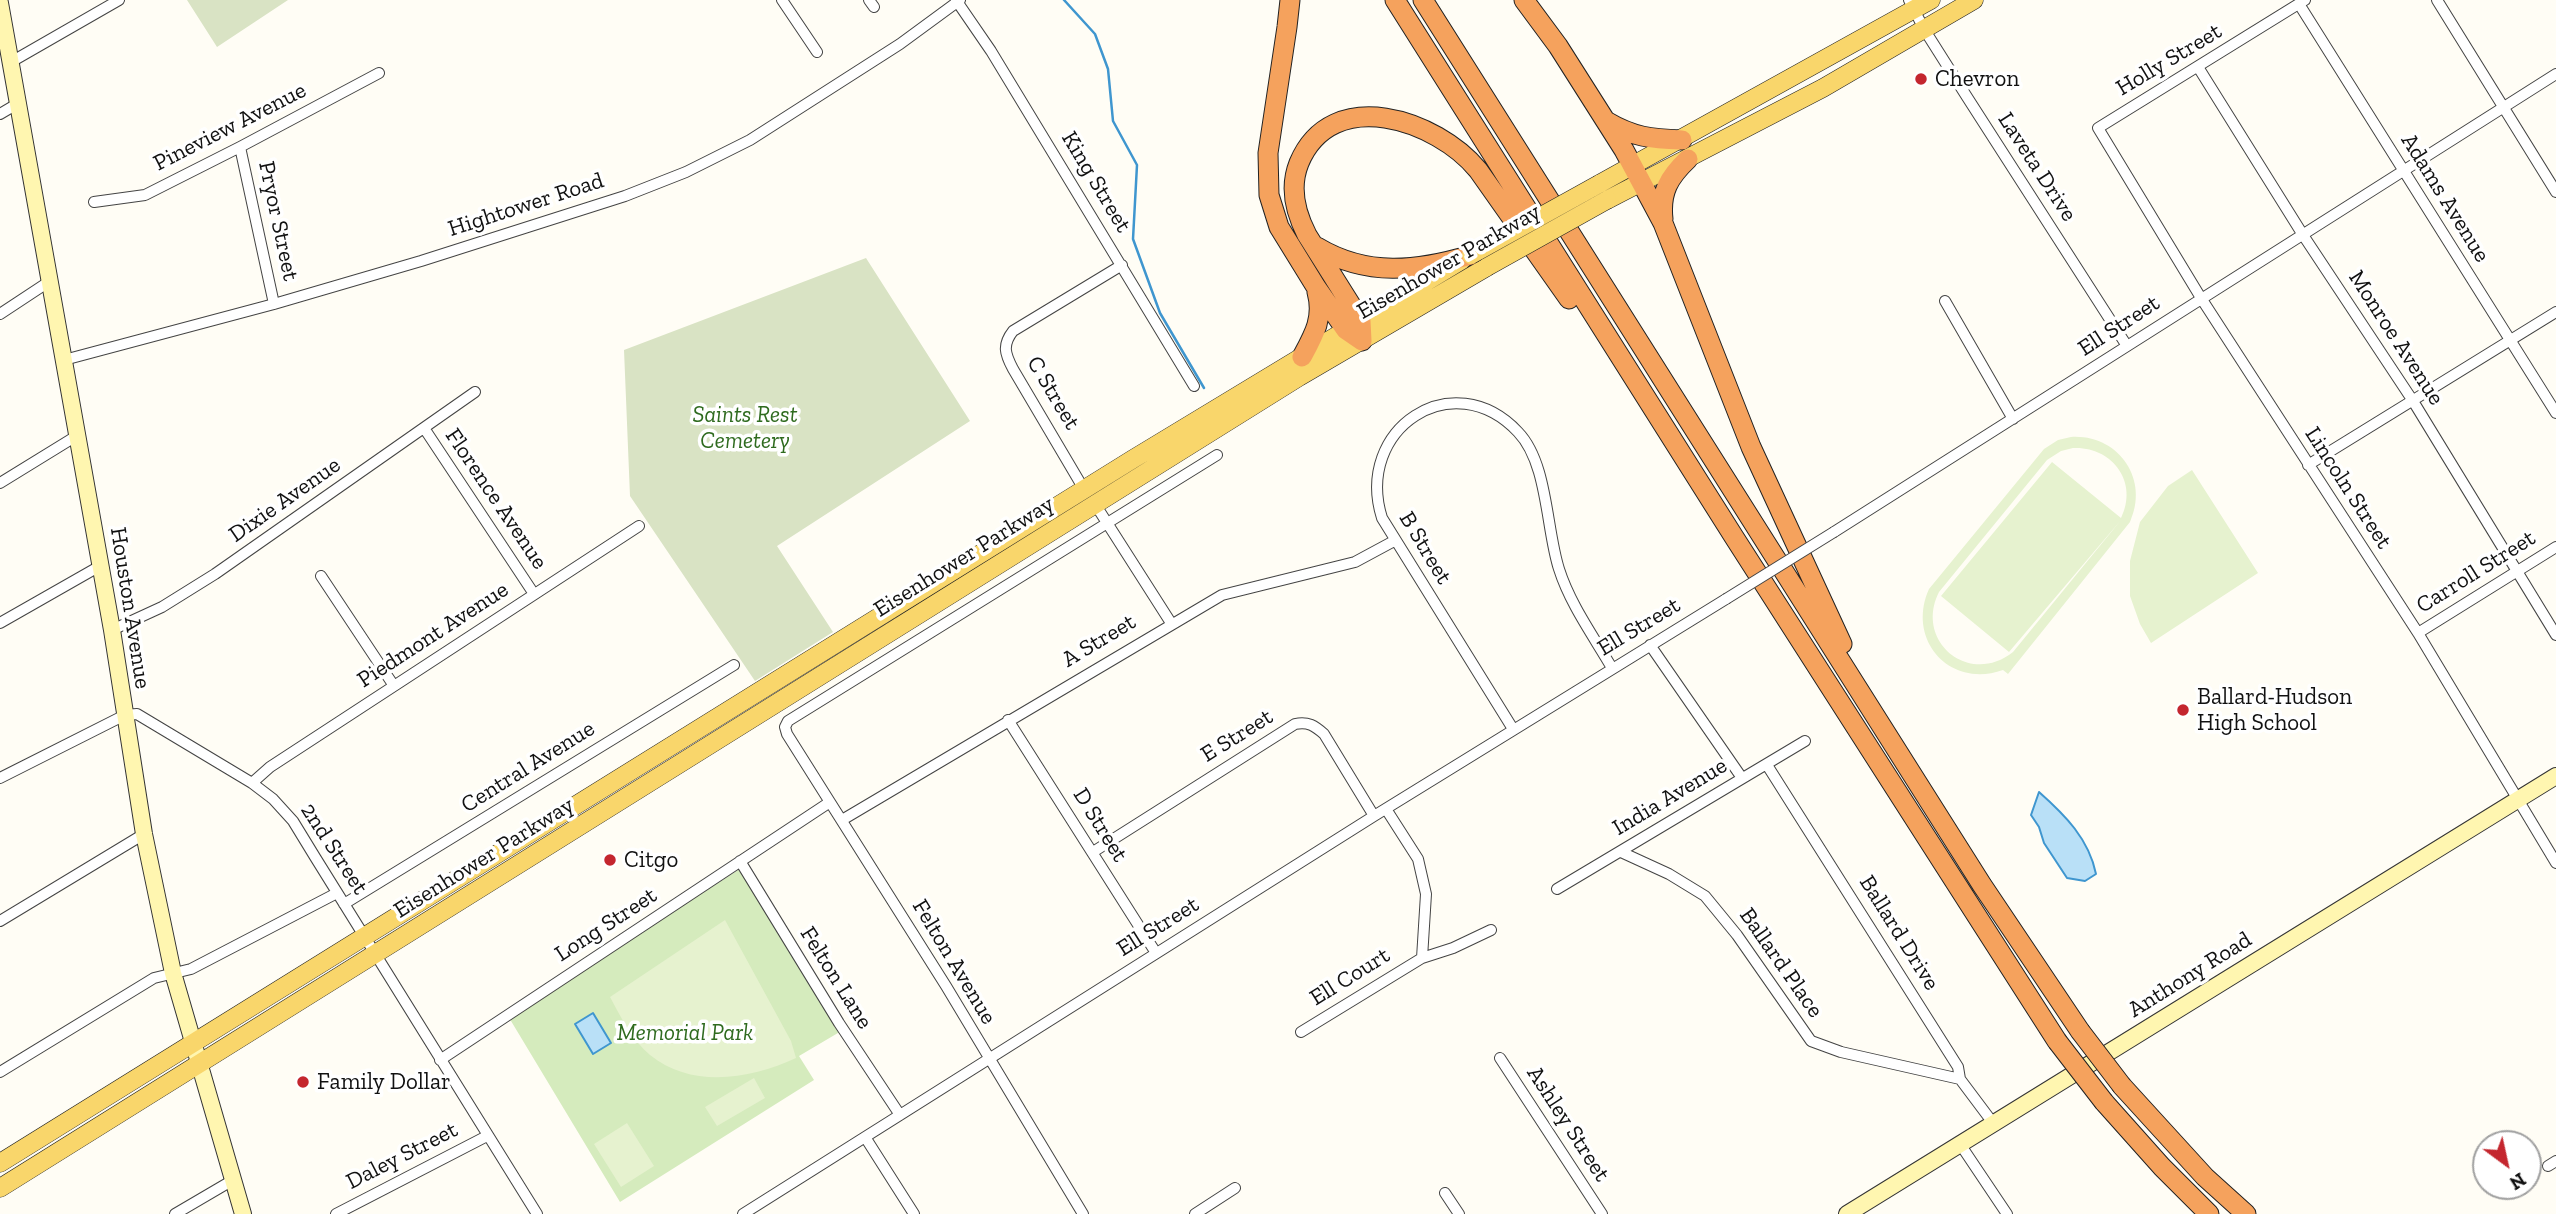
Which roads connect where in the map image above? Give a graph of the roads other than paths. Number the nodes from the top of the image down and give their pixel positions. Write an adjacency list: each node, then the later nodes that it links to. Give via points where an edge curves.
1 (119, 0): 16 (street)
2 (782, 0): 15 (street)
3 (1290, 0): 39 (highway, via 1267,181 1279,227)
4 (1395, 0): 50 (highway)
5 (1423, 0): 79 (highway)
6 (1524, 0): 23 (highway)
7 (1931, 0): 13 (main road, Eisenhower Parkway)
8 (1974, 0): 14 (main road, Eisenhower Parkway)
9 (2437, 0): 21 (street)
10 (958, 1): 37 (street, King Street); 42 (street, Hightower Road, via 900,44 750,140 685,173 538,225)
11 (2302, 2): 17 (street, Holly Street); 28 (street, Adams Avenue)
12 (0, 3): 16 (street, Houston Avenue)
13 (1912, 5): 14 (street, Laveta Drive); 25 (main road, Eisenhower Parkway)
14 (1924, 29): 27 (main road, Eisenhower Parkway); 47 (street, Laveta Drive)
15 (817, 52)
16 (10, 62): 20 (street, Houston Avenue)
17 (2197, 67): 24 (street, Holly Street, via 2098,128); 34 (street, Monroe Avenue)
18 (379, 73): 26 (street, Pineview Avenue)
19 (2556, 74): 21 (street, Ell Street)
20 (18, 104): 22 (street); 38 (street, Houston Avenue)
21 (2504, 107): 28 (street, Ell Street); 31 (street)
22 (0, 114)
23 (1606, 121): 25 (highway, via 1651,139); 29 (highway)
24 (2103, 137): 40 (street, Lincoln Street)
25 (1682, 140): 29 (main road, Eisenhower Parkway)
26 (240, 147): 32 (street, Pineview Avenue, via 145,195); 42 (street, Pryor Street)
27 (1688, 159): 29 (main road, Eisenhower Parkway); 33 (highway, via 1664,190)
28 (2403, 171): 34 (street, Ell Street); 46 (street, Adams Avenue)
29 (1637, 174): 30 (main road, Eisenhower Parkway); 33 (highway)
30 (1603, 192): 36 (main road, Eisenhower Parkway, bridge); 45 (main road, Eisenhower Parkway, bridge, via 1487,267)
31 (2556, 192)
32 (94, 202)
33 (1663, 223): 79 (highway, via 1751,447)
34 (2303, 234): 40 (street, Ell Street); 53 (street, Monroe Avenue)
35 (1314, 246): 36 (highway, via 1349,263 1381,269 1432,265); 45 (highway); 50 (highway, via 1300,221 1294,196 1297,168 1310,144 1334,124 1360,117 1424,128 1471,160 1571,302)
36 (1471, 255): 45 (main road, Eisenhower Parkway)
37 (1122, 265): 51 (street, King Street); 61 (street, C Street, via 1013,331 1005,346 1013,369)
38 (50, 281): 44 (street); 49 (street, Houston Avenue)
39 (1316, 287): 45 (highway); 48 (highway, via 1320,320)
40 (2201, 298): 47 (street, Ell Street); 59 (street, Lincoln Street)
41 (1945, 301): 55 (street)
42 (274, 304): 49 (street, Hightower Road)
43 (2556, 312): 46 (street)
44 (0, 314)
45 (1356, 331): 48 (main road, Eisenhower Parkway); 61 (main road, Eisenhower Parkway)
46 (2510, 341): 53 (street); 54 (street, Adams Avenue)
47 (2127, 346): 55 (street, Ell Street)
48 (1302, 357): 61 (main road, Eisenhower Parkway, via 1104,477)
49 (64, 360): 57 (street, Houston Avenue)
50 (1637, 384): 124 (highway, bridge, via 2057,1041 2104,1102)
51 (1194, 386)
52 (475, 391): 56 (street, Dixie Avenue)
53 (2413, 401): 59 (street); 67 (street, Monroe Avenue)
54 (2556, 413)
55 (2013, 419): 75 (street, Ell Street, bridge)
56 (424, 428): 69 (street, Florence Avenue); 72 (street, Dixie Avenue, via 215,575)
57 (78, 435): 60 (street); 66 (street, Houston Avenue)
58 (1217, 455): 62 (street)
59 (2308, 465): 73 (street, Lincoln Street)
60 (0, 483)
61 (1091, 496): 62 (street, C Street); 104 (main road, Eisenhower Parkway); 106 (main road, Eisenhower Parkway, via 1078,515)
62 (1107, 523): 71 (street, C Street); 90 (street, Felton Avenue, via 788,721 787,734)
63 (639, 526): 69 (street, Piedmont Avenue)
64 (1394, 541): 71 (street, A Street, via 1330,568 1222,595); 77 (street, B Street, via 1377,503 1377,470 1393,435 1430,409 1463,404 1491,410 1525,441 1540,479 1559,569); 82 (street, B Street)
65 (2556, 547): 67 (street, Carroll Street)
66 (100, 566): 70 (street); 72 (street, Houston Avenue)
67 (2517, 570): 73 (street, Carroll Street); 74 (street, Monroe Avenue)
68 (321, 576): 78 (street)
69 (534, 594): 78 (street, Piedmont Avenue)
70 (0, 623)
71 (1171, 623): 81 (street, A Street)
72 (112, 630): 80 (street, Houston Avenue)
73 (2418, 633): 89 (street, Lincoln Street)
74 (2556, 635)
75 (1650, 645): 77 (street, Ell Street); 87 (street)
76 (734, 665): 101 (street, Central Avenue)
77 (1612, 668): 82 (street, Ell Street)
78 (394, 686): 88 (street, Piedmont Avenue)
79 (1871, 709): 142 (highway, bridge, via 2080,1031 2122,1086 2186,1156)
80 (125, 716): 86 (street); 88 (street, 2nd Street, via 146,718); 94 (street, Houston Avenue)
81 (1008, 720): 93 (street, A Street); 95 (street, D Street)
82 (1513, 729): 91 (street, Ell Street)
83 (1805, 741): 84 (street, India Avenue)
84 (1767, 765): 87 (street, India Avenue); 116 (street, Ballard Drive, via 1958,1067)
85 (2556, 776): 89 (street, Anthony Road)
86 (0, 778)
87 (1742, 778): 96 (street, India Avenue)
88 (252, 783): 100 (street, 2nd Street, via 283,809)
89 (2517, 799): 98 (street, Lincoln Street); 118 (street, Anthony Road)
90 (830, 802): 93 (street, Felton Avenue); 97 (street, Long Street)
91 (1386, 809): 92 (street, Ell Street); 107 (street, Ell Court, via 1418,859 1426,894)
92 (1374, 816): 95 (street, E Street, via 1324,734 1302,722); 105 (street, Ell Street)
93 (842, 820): 112 (street, Felton Avenue)
94 (144, 834): 102 (street); 108 (street, Houston Avenue)
95 (1093, 852): 105 (street, D Street)
96 (1620, 852): 99 (street, India Avenue); 116 (street, Ballard Place, via 1705,896 1811,1041)
97 (740, 861): 113 (street, Long Street); 117 (street, Felton Lane)
98 (2556, 863)
99 (1557, 889)
100 (337, 893): 101 (street, 2nd Street); 108 (street, via 191,969)
101 (344, 904): 104 (street, 2nd Street)
102 (0, 921)
103 (1491, 930): 107 (street, Ell Court)
104 (364, 936): 106 (street, 2nd Street); 110 (main road, Eisenhower Parkway)
105 (1156, 953): 112 (street, Ell Street)
106 (375, 955): 113 (street, 2nd Street); 114 (main road, Eisenhower Parkway)
107 (1422, 958): 109 (street, Ell Court)
108 (173, 973): 110 (street, Houston Avenue); 115 (street, via 154,978)
109 (1301, 1032)
110 (193, 1043): 114 (street, Houston Avenue); 122 (main road, Eisenhower Parkway)
111 (1500, 1058): 137 (street, Ashley Street)
112 (988, 1059): 117 (street, Ell Street); 134 (street, Felton Avenue)
113 (440, 1060): 119 (street, 2nd Street)
114 (199, 1063): 123 (street, Houston Avenue); 125 (main road, Eisenhower Parkway)
115 (0, 1072)
116 (1960, 1079): 118 (street, Ballard Drive)
117 (900, 1115): 120 (street, Ell Street)
118 (1993, 1124): 121 (street, Anthony Road)
119 (487, 1136): 128 (street, 2nd Street); 131 (street, Daley Street)
120 (865, 1138): 132 (street, Ell Street); 133 (street)
121 (1961, 1144): 138 (street, Anthony Road); 139 (street)
122 (0, 1163)
123 (233, 1180): 129 (street); 130 (street, Houston Avenue)
124 (2179, 1184): 140 (highway); 141 (highway)
125 (0, 1188)
126 (1235, 1188): 135 (street)
127 (1445, 1193): 136 (street)
128 (535, 1213)
129 (175, 1214)
130 (243, 1214)
131 (336, 1214)
132 (743, 1214)
133 (914, 1214)
134 (1083, 1214)
135 (1195, 1214)
136 (1459, 1214)
137 (1602, 1214)
138 (1847, 1214)
139 (2007, 1214)
140 (2201, 1214)
141 (2209, 1214)
142 (2248, 1214)

